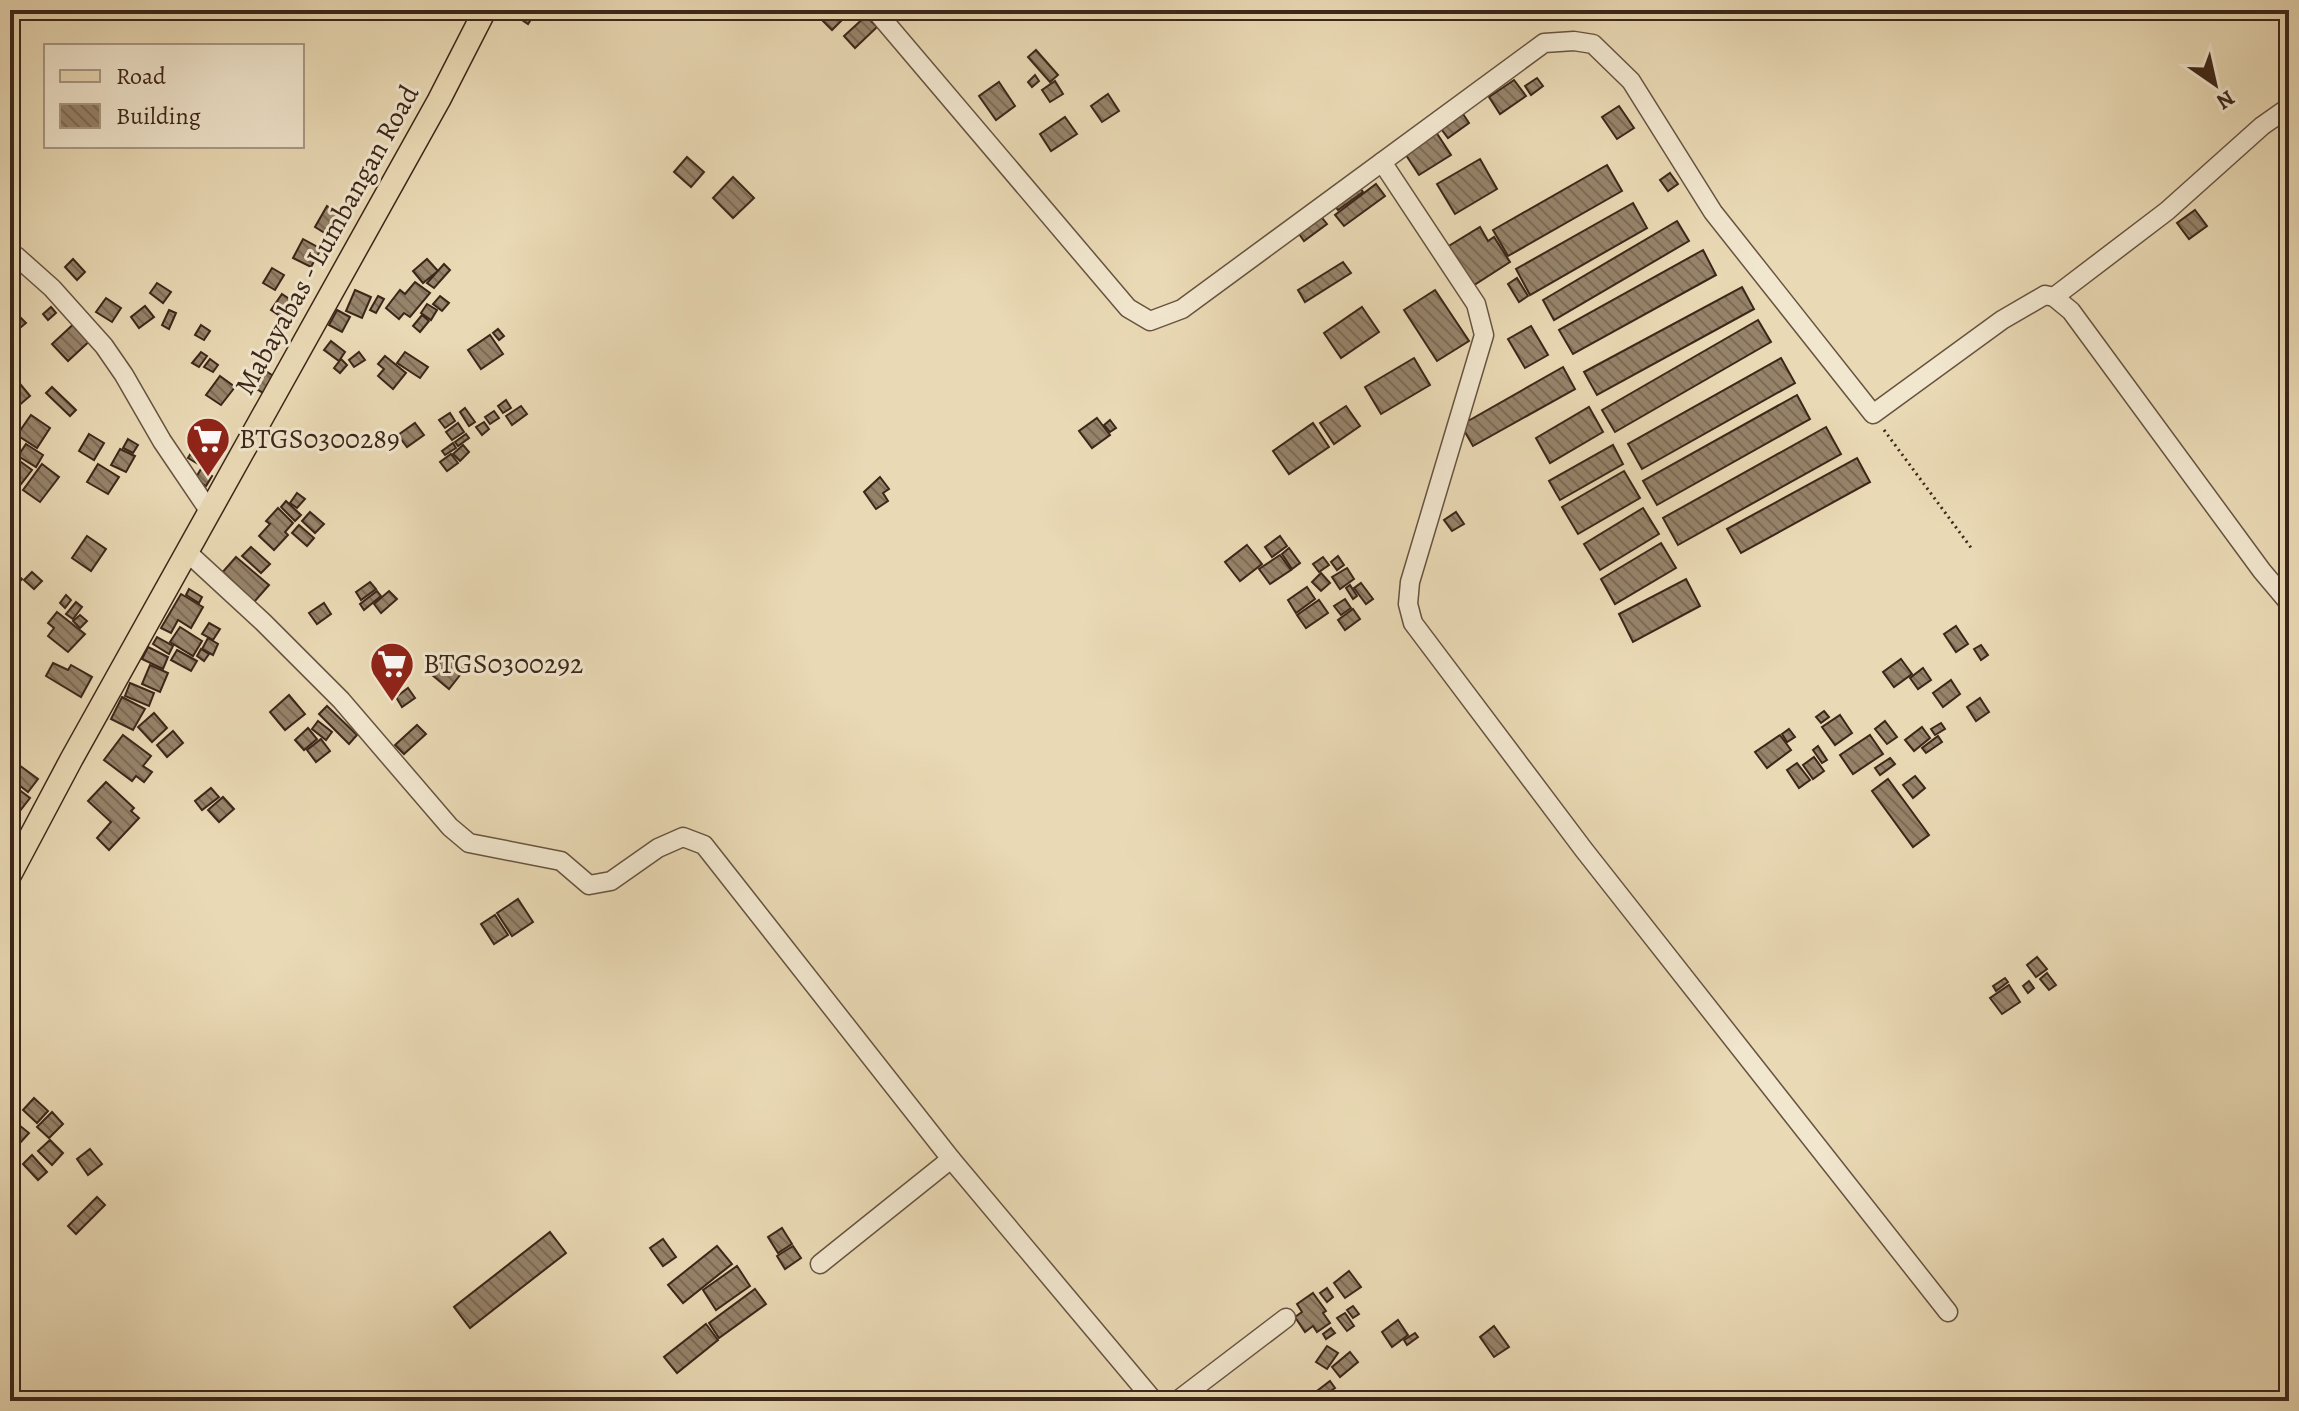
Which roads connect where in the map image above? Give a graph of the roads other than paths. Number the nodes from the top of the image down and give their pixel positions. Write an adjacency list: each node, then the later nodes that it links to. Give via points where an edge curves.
1 (485, 10): 7 (main road, Mabayabas - Lumbangan Road)
2 (875, 10): 4 (street, via 1128,308 1150,321 1182,309)
3 (2289, 107): 6 (street, via 2167,211)
4 (1382, 162): 6 (street, via 1544,43 1593,44 1631,81 1713,212 1873,414 2002,320 2045,295); 13 (street, via 1476,304 1484,335 1410,582 1413,623 1584,850)
5 (10, 255): 7 (street, via 52,288 104,346)
6 (2054, 297): 9 (street, via 2071,311)
7 (210, 512): 8 (main road, Mabayabas - Lumbangan Road)
8 (187, 552): 10 (main road, Mabayabas - Lumbangan Road); 11 (street, via 341,700 469,843 561,861 589,885 611,881 683,837 704,845)
9 (2289, 603)
10 (10, 875)
11 (951, 1159): 12 (street); 15 (street)
12 (820, 1264)
13 (1948, 1312)
14 (1286, 1318): 16 (street)
15 (1154, 1401)
16 (1177, 1401)

